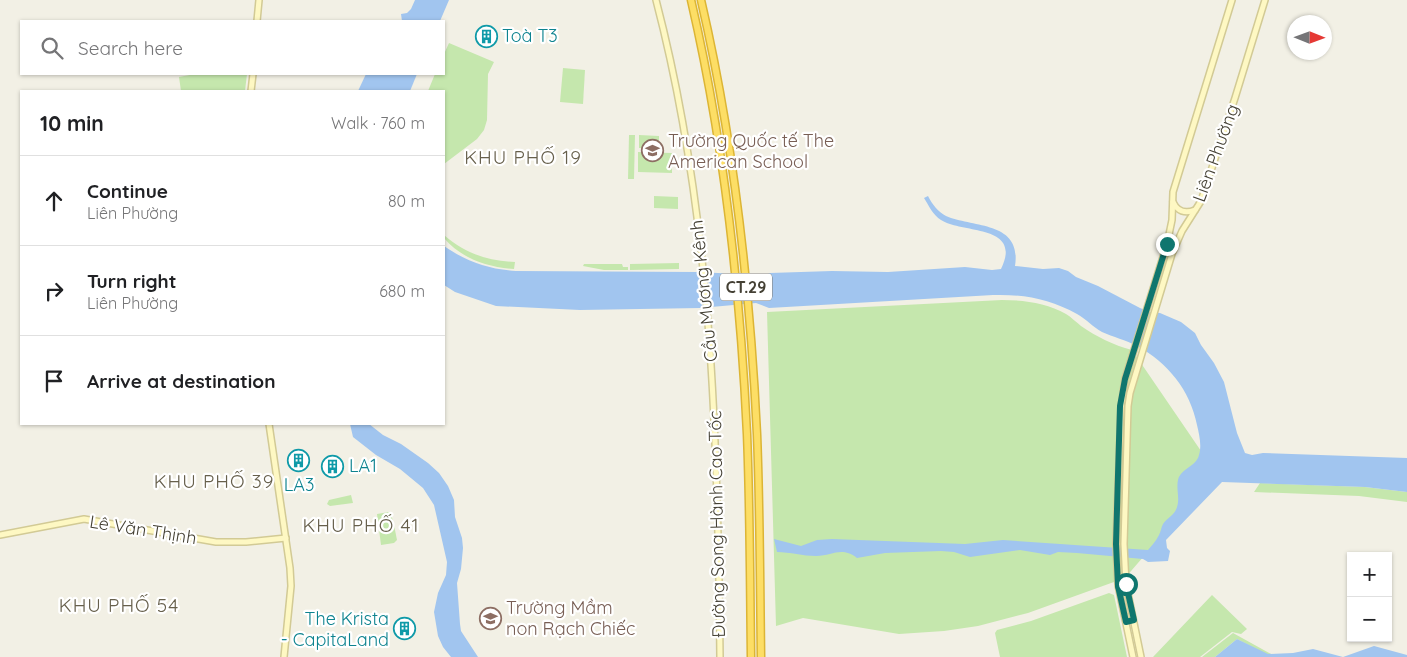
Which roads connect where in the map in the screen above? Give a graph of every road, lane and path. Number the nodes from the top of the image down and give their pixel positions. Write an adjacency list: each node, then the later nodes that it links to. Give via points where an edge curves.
1 (258, 0): 7 (street)
2 (656, 0): 12 (street, Cầu Mương Kênh, via 693,191)
3 (691, 0): 20 (highway, Cầu Mương Kênh / CT.29, via 719,144 735,267 746,434)
4 (701, 0): 21 (highway, CT.29, via 717,74 744,265 757,434)
5 (1232, 0): 10 (street, Liên Phường)
6 (1265, 0): 11 (street, Liên Phường)
7 (257, 20)
8 (253, 75): 9 (street)
9 (251, 90)
10 (1172, 200): 11 (street, via 1182,212); 17 (street, Liên Phường, via 1169,235 1125,379 1120,406 1116,544 1118,586)
11 (1197, 208): 16 (street, Liên Phường, via 1179,238 1166,274 1128,406 1124,544 1126,584)
12 (714, 392): 19 (street, Đường Song Hành Cao Tốc)
13 (269, 425): 15 (street)
14 (0, 535): 15 (street, Lê Văn Thịnh, via 84,519 216,542)
15 (286, 538): 18 (street, via 291,586)
16 (1134, 620): 17 (street); 23 (street, Liên Phường)
17 (1126, 622): 22 (street, Liên Phường)
18 (284, 657)
19 (720, 657)
20 (751, 657)
21 (761, 657)
22 (1133, 657)
23 (1142, 657)

